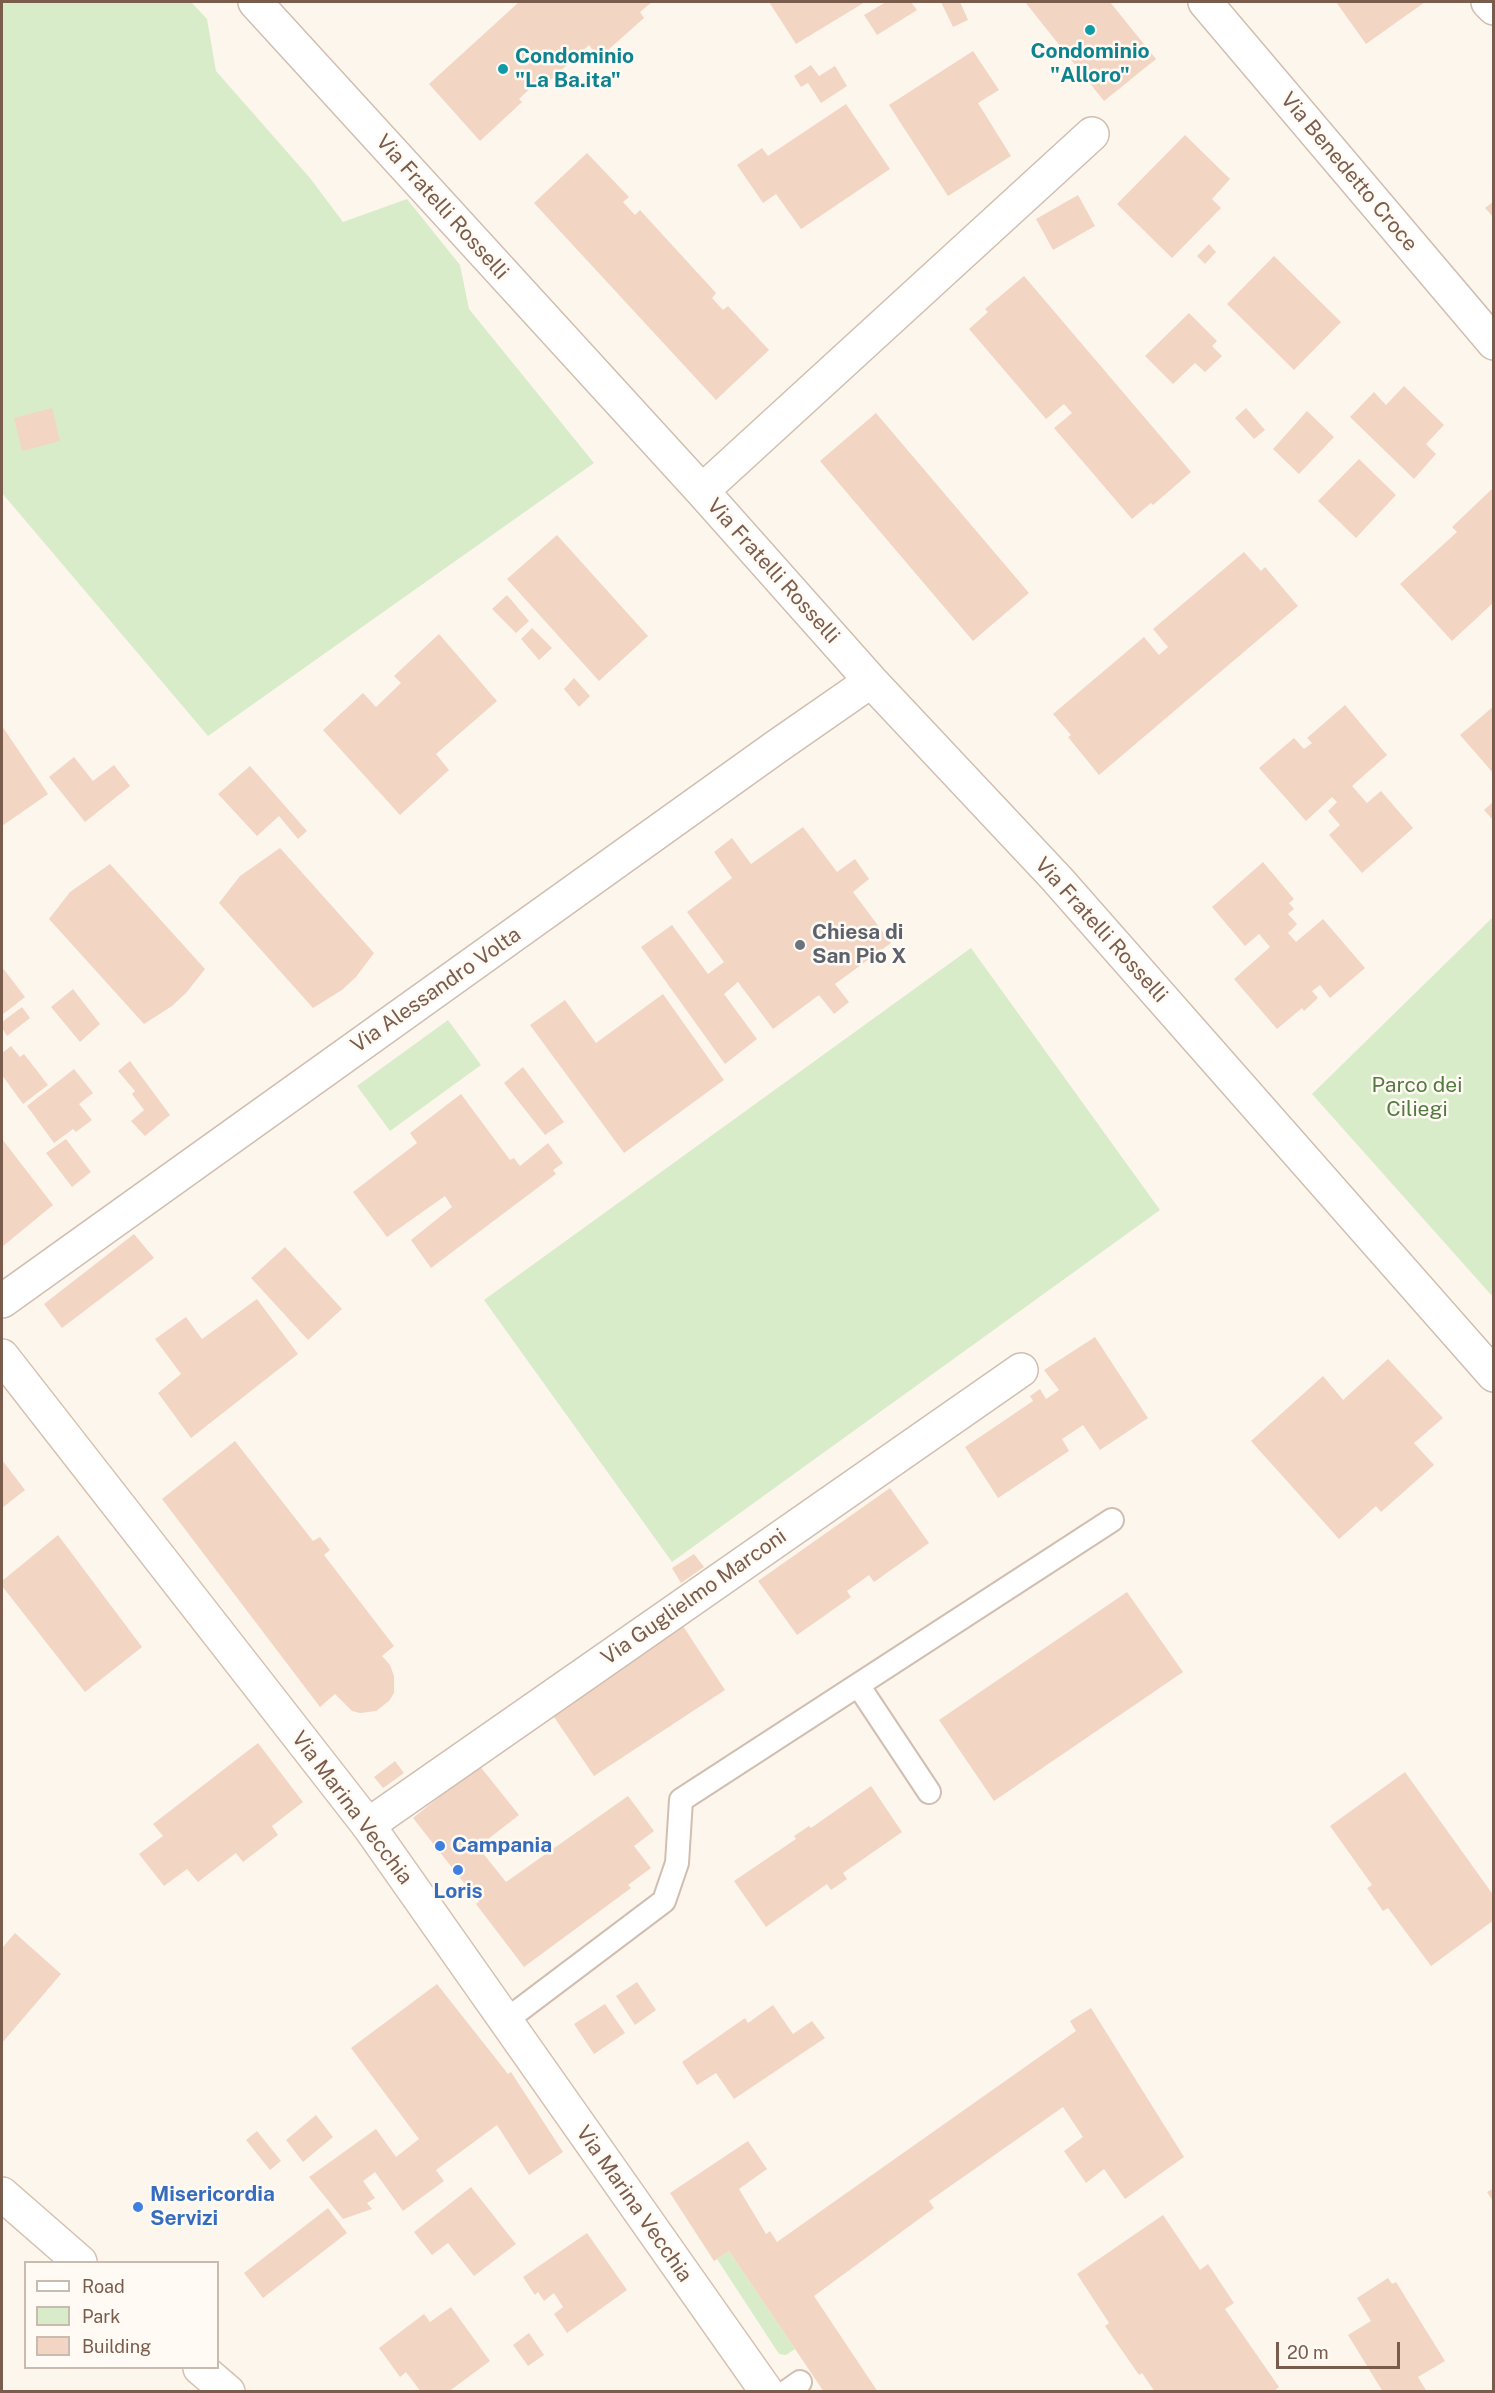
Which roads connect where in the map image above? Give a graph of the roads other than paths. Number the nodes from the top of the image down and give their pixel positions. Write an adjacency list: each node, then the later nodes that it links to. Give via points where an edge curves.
1 (255, 2): 7 (street, Via Fratelli Rosselli)
2 (1205, 2): 6 (street, Via Benedetto Croce)
3 (1488, 2): 4 (street)
4 (1494, 8)
5 (1092, 134): 7 (street, Via Fratelli Rosselli)
6 (1494, 342)
7 (702, 491): 8 (street, Via Fratelli Rosselli)
8 (871, 681): 9 (street, Via Alessandro Volta); 12 (street, Via Fratelli Rosselli, via 1057,879)
9 (2, 1301)
10 (2, 1356): 16 (street, Via Marina Vecchia)
11 (1021, 1370): 16 (street, Via Guglielmo Marconi)
12 (1494, 1375)
13 (1112, 1520): 14 (lane)
14 (858, 1685): 15 (lane); 17 (lane, via 681,1800 677,1863 664,1901)
15 (929, 1792)
16 (368, 1825): 17 (street, Via Marina Vecchia)
17 (505, 2021): 22 (street, Via Marina Vecchia)
18 (2, 2194): 19 (street)
19 (79, 2261)
20 (202, 2369): 21 (street)
21 (228, 2391)
22 (767, 2391)

